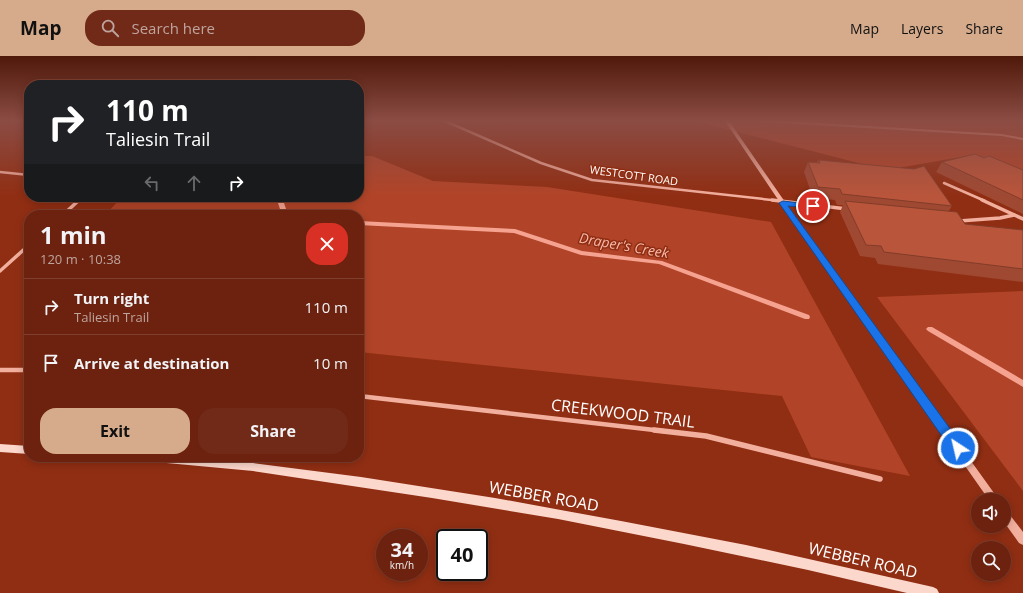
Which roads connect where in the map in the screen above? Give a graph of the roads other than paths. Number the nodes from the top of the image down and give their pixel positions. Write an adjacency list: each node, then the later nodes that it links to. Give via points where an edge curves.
1 (502, 146): 7 (street, WESTCOTT ROAD, via 541,163 592,180)
2 (744, 146): 7 (street)
3 (0, 172): 4 (street)
4 (24, 174)
5 (944, 183): 10 (street)
6 (78, 202): 8 (street)
7 (783, 203): 9 (street, WESTCOTT ROAD); 22 (street)
8 (69, 210)
9 (852, 210)
10 (1014, 215): 11 (street); 12 (street, via 966,222)
11 (1023, 219)
12 (951, 220)
13 (24, 249): 14 (street)
14 (0, 271)
15 (0, 370): 16 (street)
16 (24, 370)
17 (364, 397): 21 (street, CREEKWOOD TRAIL, via 706,436)
18 (0, 448): 19 (main road)
19 (24, 450)
20 (203, 462): 25 (main road, WEBBER ROAD, via 335,478 559,513 802,562)
21 (880, 479)
22 (989, 493)
23 (1011, 524): 24 (street)
24 (1023, 540)
25 (933, 593)

